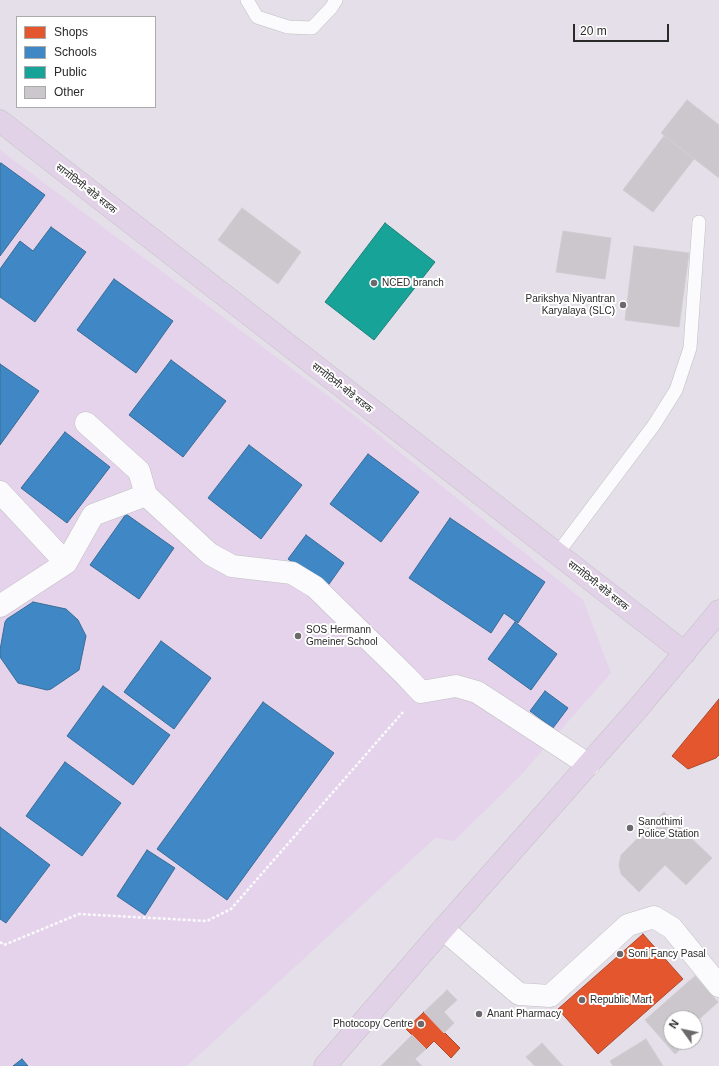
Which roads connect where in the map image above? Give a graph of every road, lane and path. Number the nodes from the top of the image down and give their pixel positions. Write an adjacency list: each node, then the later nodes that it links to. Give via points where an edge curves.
1 (247, 0): 2 (lane, via 256,17 288,27 312,28)
2 (336, 0)
3 (0, 121): 8 (main road, सानोठिमी-बोडे सडक)
4 (699, 222): 8 (lane, via 690,348 676,390 654,425)
5 (86, 423): 7 (street, via 139,471)
6 (0, 492): 9 (street)
7 (146, 495): 9 (street, via 92,515); 13 (street, via 210,554 232,566 292,573 315,587)
8 (557, 554): 12 (main road, सानोठिमी-बोडे सडक)
9 (66, 564): 10 (street)
10 (0, 606)
11 (719, 611): 12 (main road)
12 (685, 653): 14 (main road)
13 (421, 692): 14 (street, via 456,686 477,692); 16 (path, via 231,909 207,921 79,914 4,945)
14 (589, 765): 15 (main road)
15 (444, 929): 17 (street, via 519,994 550,996 628,925 654,917 672,928); 18 (main road)
16 (0, 942)
17 (719, 986)
18 (325, 1066)

